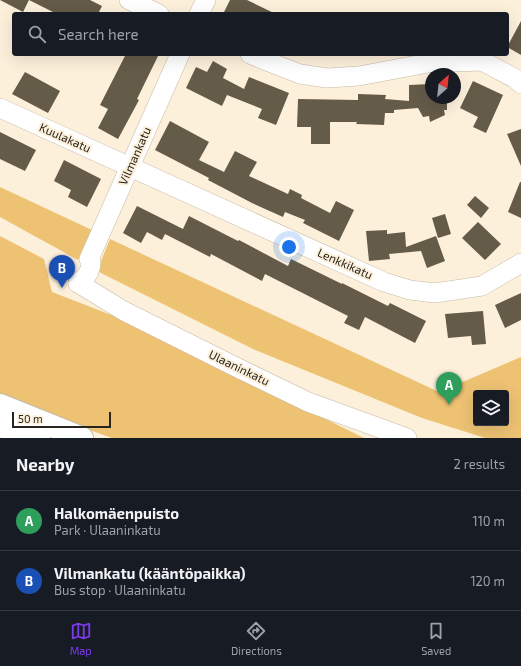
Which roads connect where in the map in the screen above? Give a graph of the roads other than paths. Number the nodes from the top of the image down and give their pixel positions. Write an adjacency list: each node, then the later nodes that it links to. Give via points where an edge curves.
1 (129, 0): 3 (street)
2 (206, 0): 4 (street)
3 (155, 12)
4 (200, 12)
5 (179, 56): 9 (street, Vilmankatu)
6 (255, 56): 7 (street, via 300,74 327,78 359,76 428,63 482,61)
7 (521, 84)
8 (0, 108): 9 (street, Kuulakatu)
9 (130, 167): 10 (street, Lenkkikatu, via 377,278 410,290 435,294 482,286); 11 (street, Vilmankatu, via 89,259 89,273)
10 (521, 264)
11 (78, 283): 16 (street, Ulaaninkatu, via 124,311 234,366 302,398)
12 (0, 405): 15 (highway)
13 (0, 426): 14 (highway)
14 (39, 438)
15 (82, 438)
16 (407, 438)

